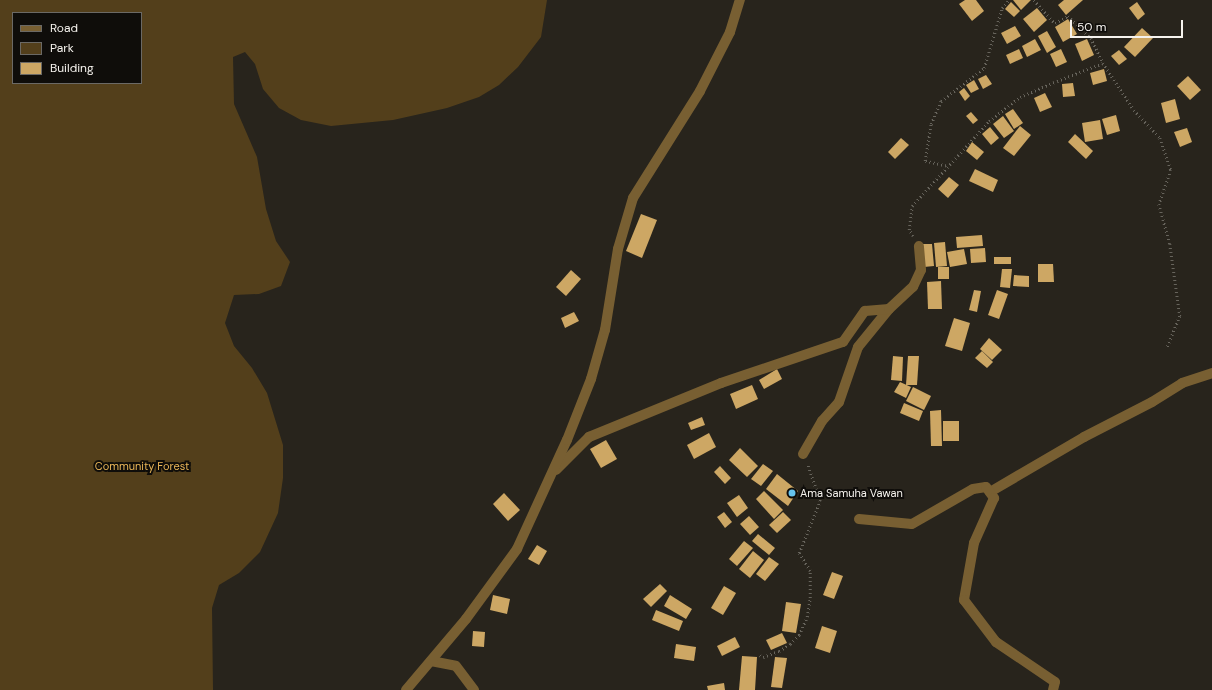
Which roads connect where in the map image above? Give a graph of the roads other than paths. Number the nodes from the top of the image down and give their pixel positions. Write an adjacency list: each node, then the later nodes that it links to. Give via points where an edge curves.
1 (740, 0): 6 (street, via 730,32 700,92 633,198 618,249 605,330 591,379)
2 (919, 246): 3 (street, via 921,270 913,287)
3 (889, 309): 5 (street, via 858,347 839,402 822,421); 6 (street, via 865,311 843,342 721,383 589,437)
4 (1212, 373): 7 (street, via 1182,383)
5 (803, 454)
6 (550, 475): 9 (street, via 517,549 466,619)
7 (990, 492): 8 (street, via 986,487 973,489 912,524); 12 (street, via 994,498 974,543 964,600 996,642 1055,682)
8 (859, 518)
9 (431, 661): 10 (street); 11 (street, via 456,666)
10 (406, 690)
11 (474, 690)
12 (1053, 690)

